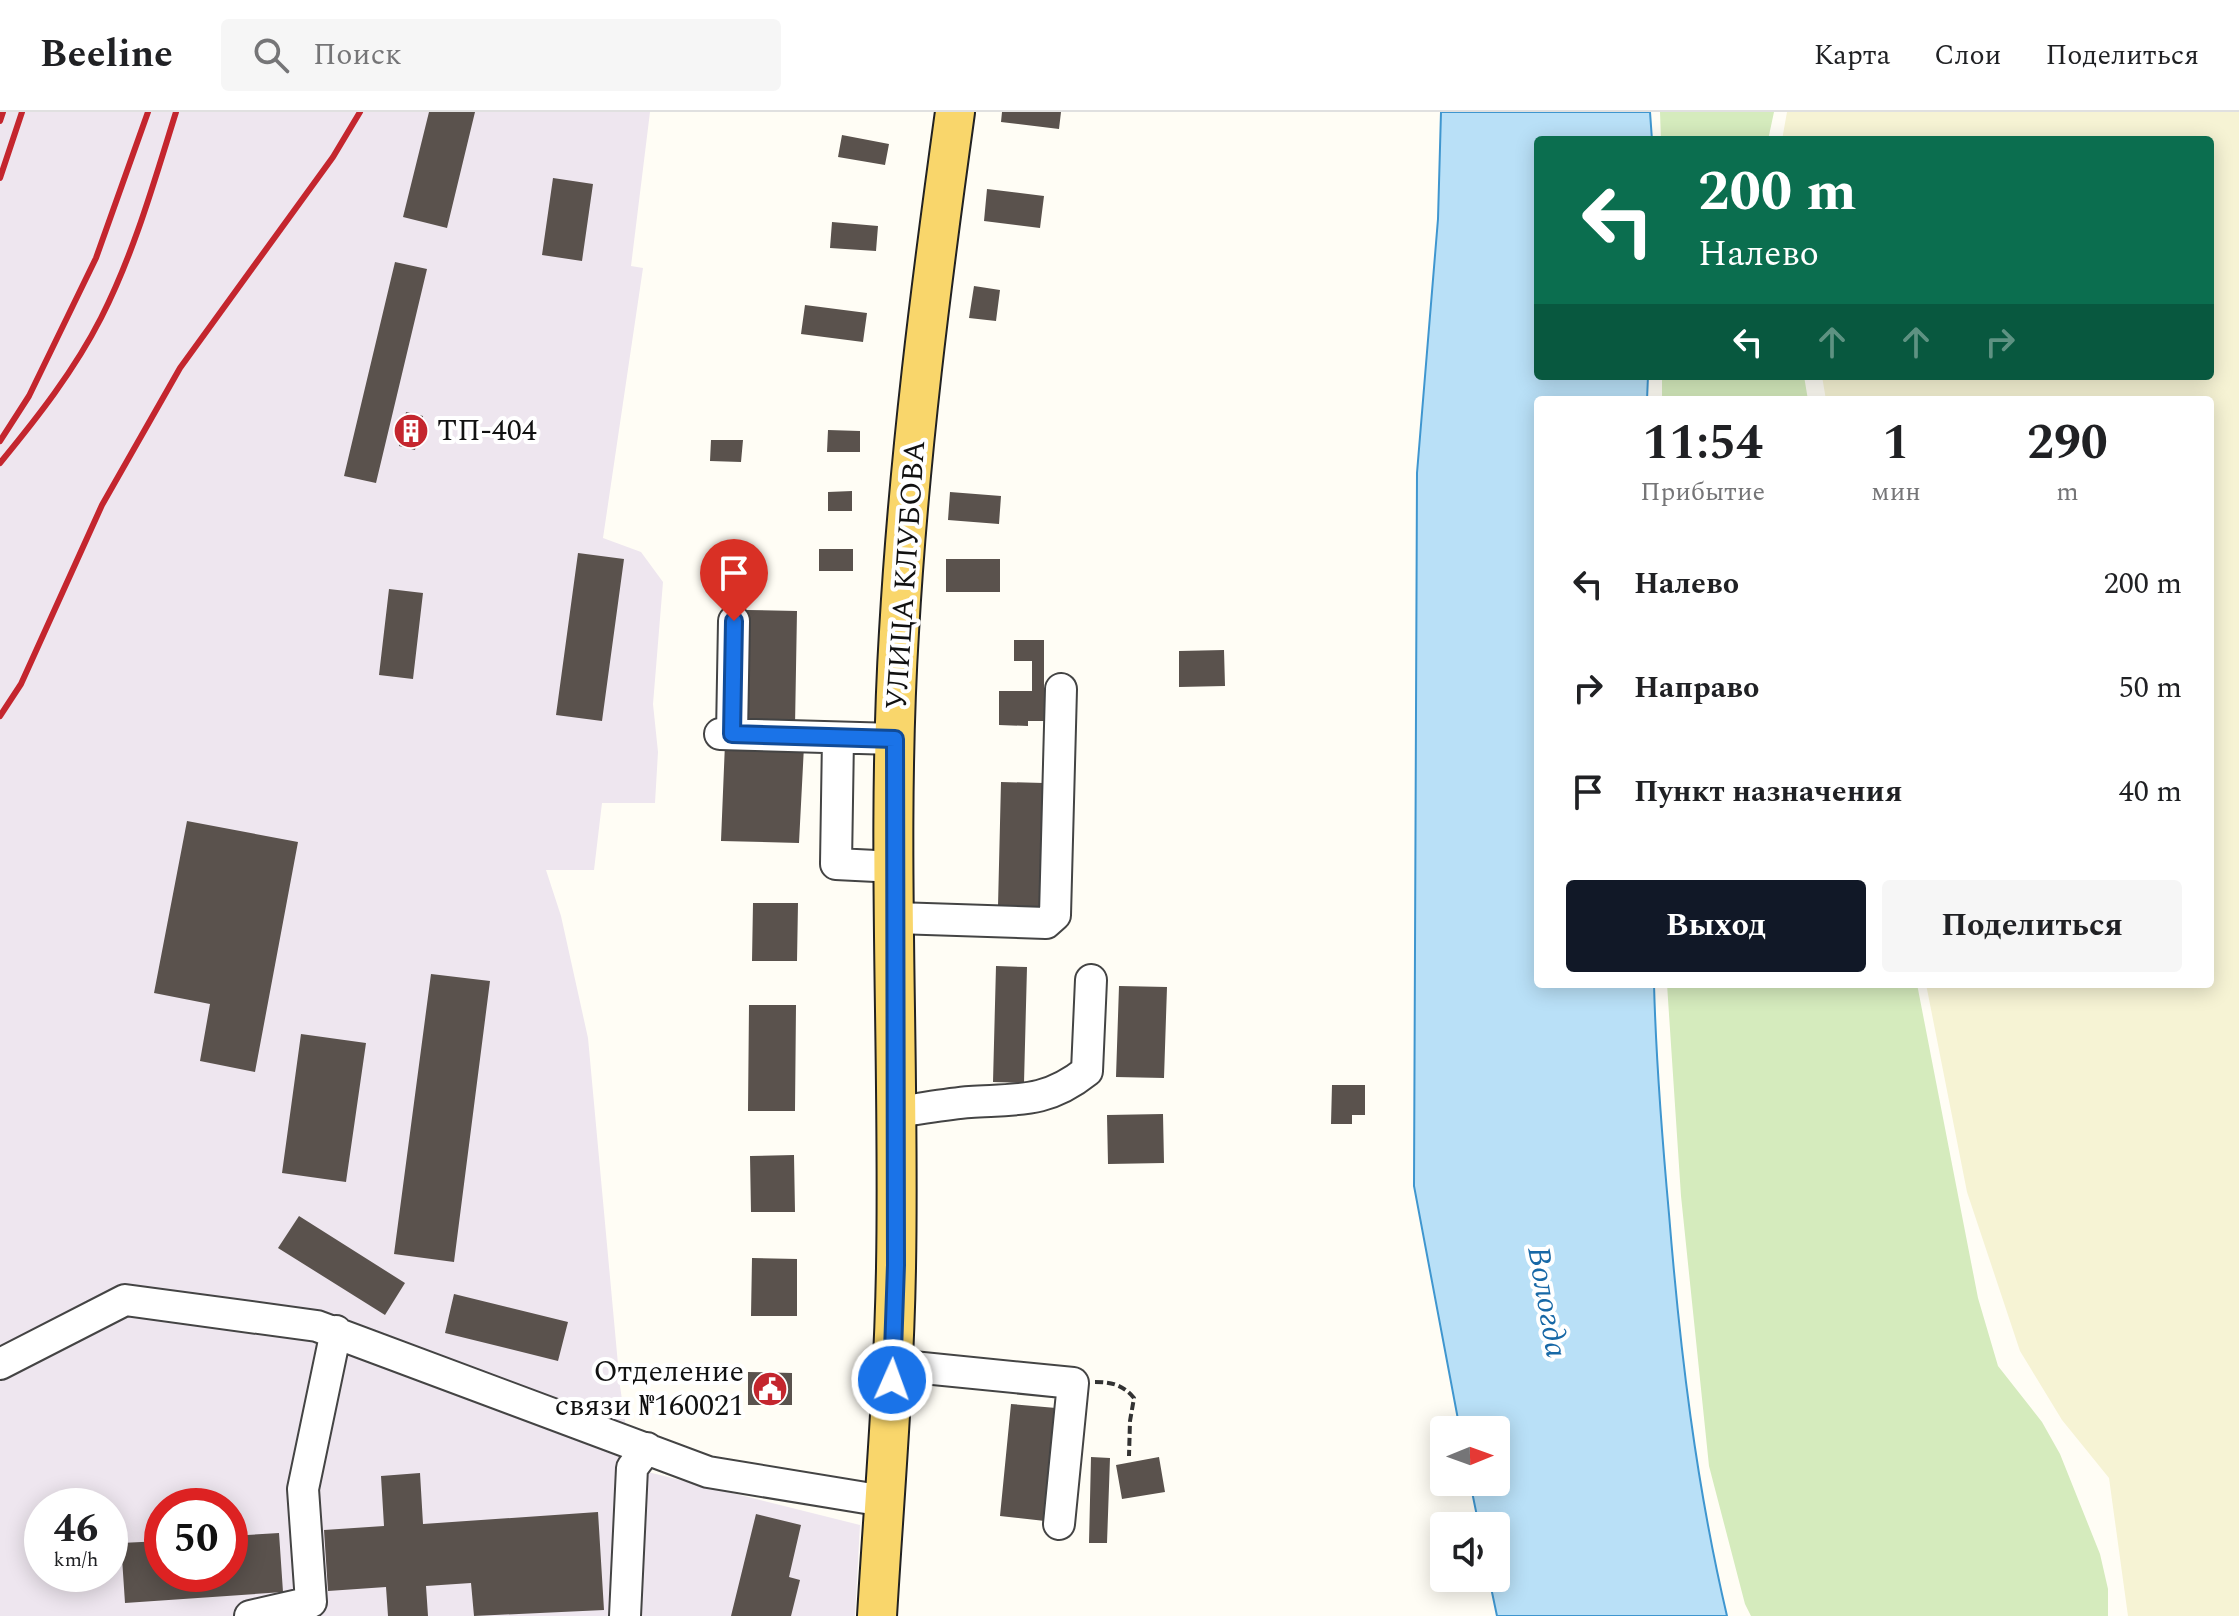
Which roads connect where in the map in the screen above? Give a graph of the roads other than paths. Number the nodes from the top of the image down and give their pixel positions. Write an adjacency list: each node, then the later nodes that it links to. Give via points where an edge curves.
1 (955, 112): 5 (main road, УЛИЦА КЛУБОВА, via 914,440)
2 (734, 621): 4 (lane, via 726,734)
3 (1061, 689): 7 (lane, via 1055,915 1046,923)
4 (838, 738): 5 (lane); 6 (lane, via 836,864)
5 (895, 739): 6 (main road, УЛИЦА КЛУБОВА)
6 (896, 867): 7 (main road, УЛИЦА КЛУБОВА)
7 (896, 918): 9 (main road, УЛИЦА КЛУБОВА)
8 (1091, 980): 9 (lane, via 1087,1071 1066,1088 1023,1100)
9 (895, 1112): 12 (main road, УЛИЦА КЛУБОВА)
10 (336, 1331): 11 (lane, via 125,1300); 13 (lane); 16 (lane, via 303,1489 311,1602)
11 (0, 1364)
12 (893, 1365): 14 (main road, УЛИЦА КЛУБОВА); 15 (lane, via 1073,1383)
13 (647, 1448): 14 (lane, via 708,1472); 17 (lane, via 632,1468)
14 (884, 1501): 18 (main road, УЛИЦА КЛУБОВА)
15 (1059, 1524)
16 (250, 1616)
17 (625, 1616)
18 (877, 1616)

